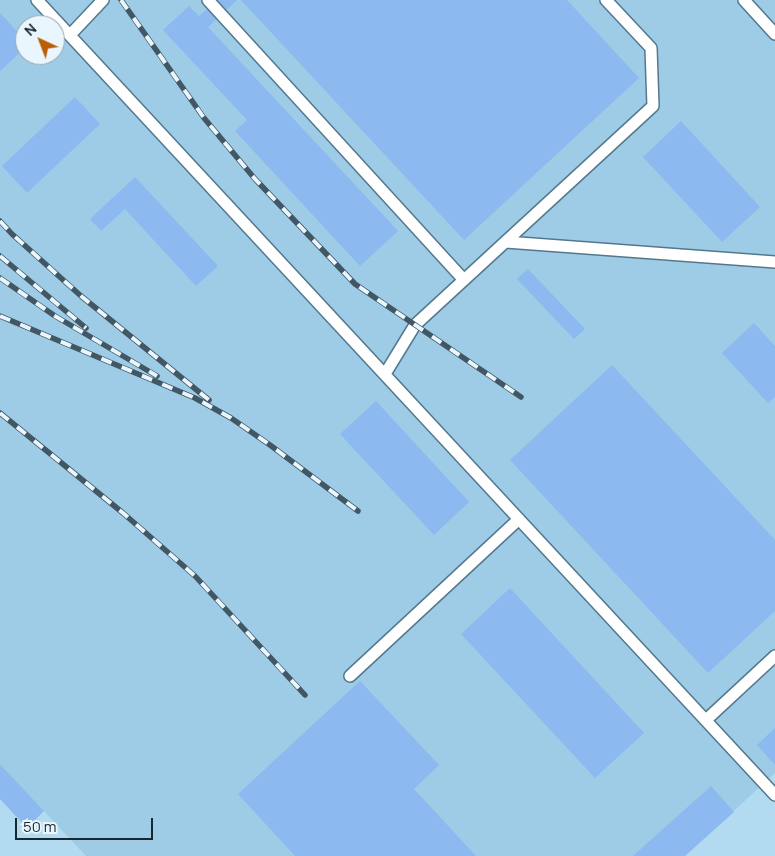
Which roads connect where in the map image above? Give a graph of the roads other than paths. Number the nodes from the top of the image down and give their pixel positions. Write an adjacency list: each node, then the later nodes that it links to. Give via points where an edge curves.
1 (37, 0): 7 (lane)
2 (102, 0): 7 (lane)
3 (208, 0): 10 (lane)
4 (606, 0): 8 (lane, via 651,48 653,106)
5 (744, 0): 6 (lane)
6 (775, 34)
7 (70, 35): 11 (lane)
8 (506, 242): 9 (lane); 10 (lane)
9 (775, 262)
10 (464, 280): 11 (lane, via 415,325)
11 (385, 374): 12 (lane)
12 (519, 520): 14 (lane); 15 (lane)
13 (775, 656): 15 (lane)
14 (350, 676)
15 (706, 720): 16 (lane)
16 (775, 795)

